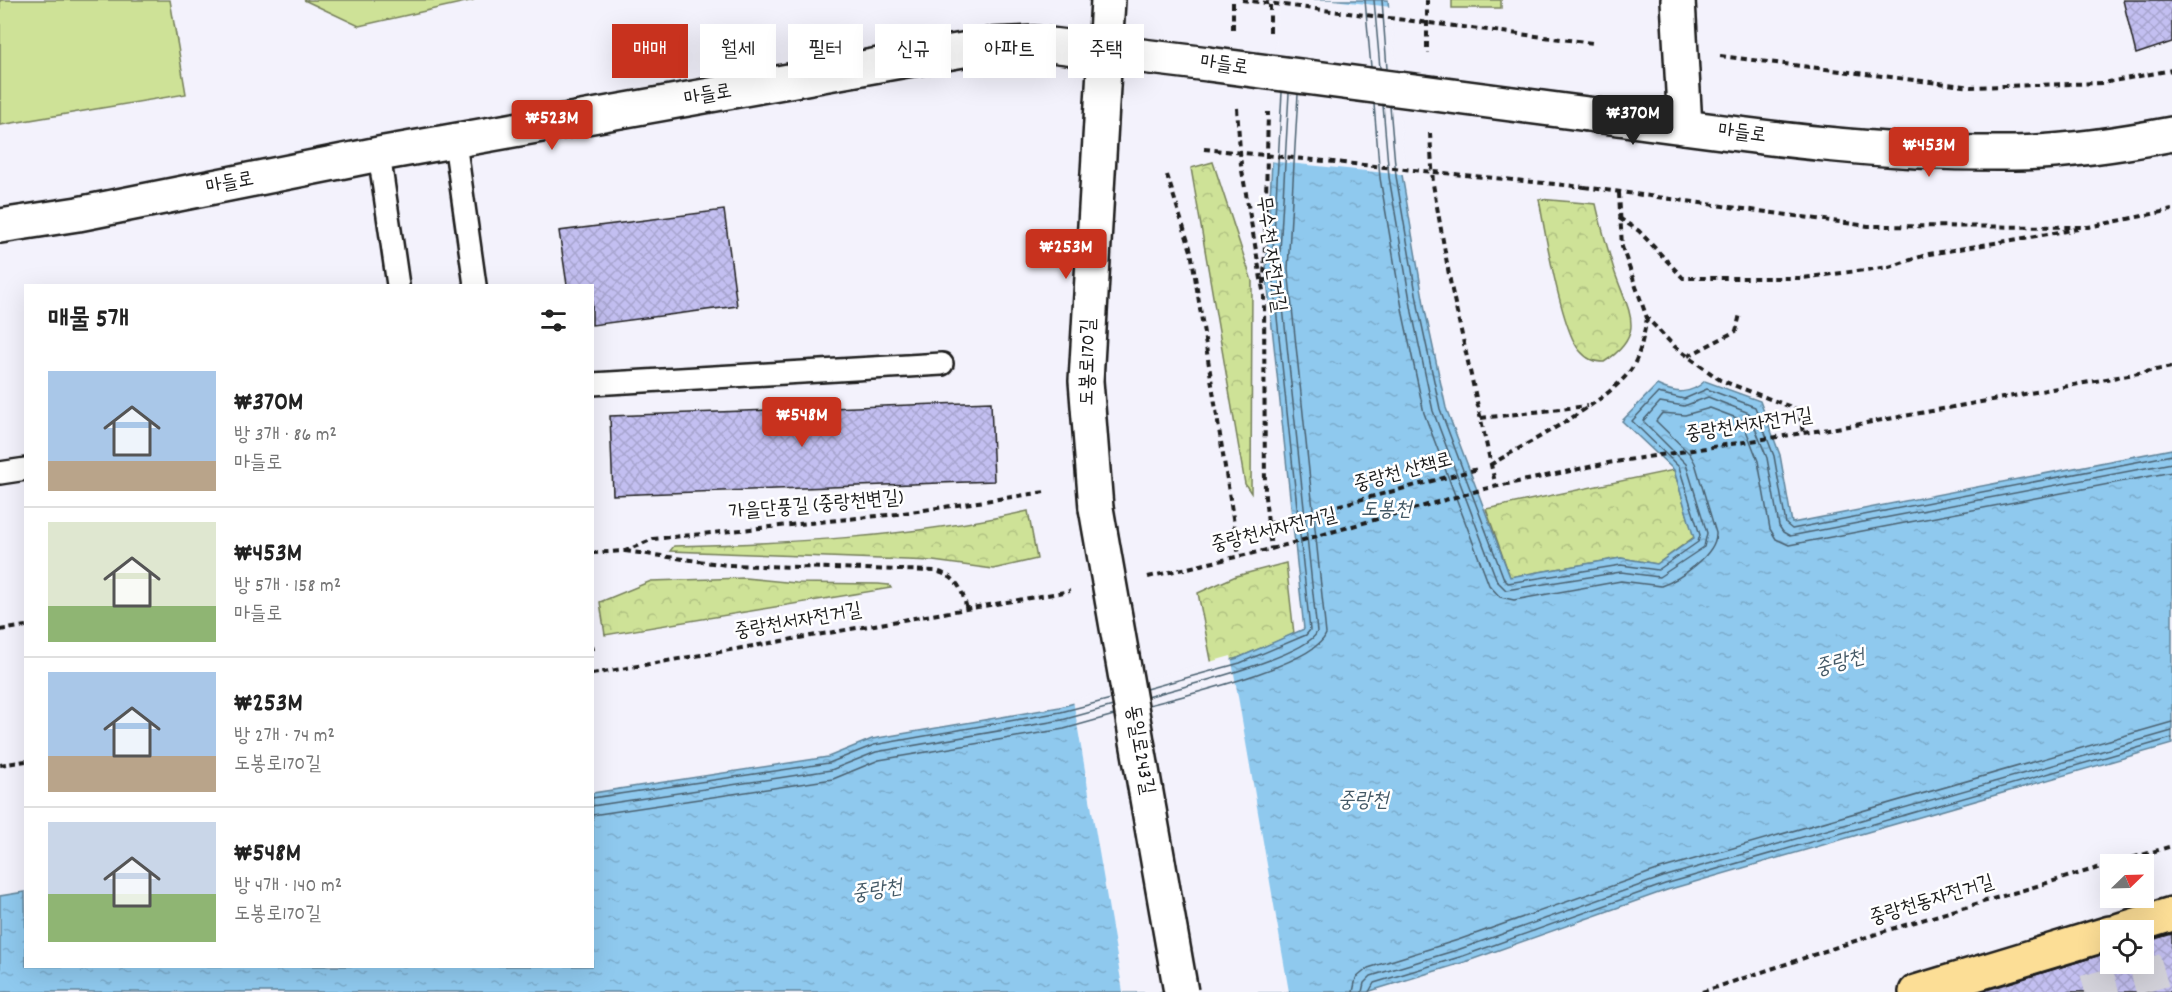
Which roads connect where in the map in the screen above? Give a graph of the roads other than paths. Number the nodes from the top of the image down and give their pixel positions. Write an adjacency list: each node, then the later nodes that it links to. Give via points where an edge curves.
1 (1108, 0): 3 (street, 도봉로170길)
2 (1678, 0): 7 (street)
3 (1106, 24)
4 (1068, 46): 9 (street, 마들로, via 991,45)
5 (1144, 55): 7 (street, 마들로, bridge)
6 (1102, 78): 18 (street, 도봉로170길, via 1086,381)
7 (1685, 127): 8 (street, 마들로, via 1928,152 2016,153)
8 (2172, 134)
9 (455, 142): 10 (street, 마들로); 13 (lane)
10 (379, 154): 11 (street, 마들로); 12 (lane)
11 (0, 226)
12 (398, 284)
13 (475, 284)
14 (942, 364): 15 (lane)
15 (594, 384)
16 (24, 469): 17 (lane)
17 (0, 473)
18 (1096, 508): 22 (street, 동일로243길, bridge)
19 (2172, 914): 20 (highway)
20 (2152, 920)
21 (2100, 936): 23 (highway)
22 (1181, 992)
23 (1916, 992)

